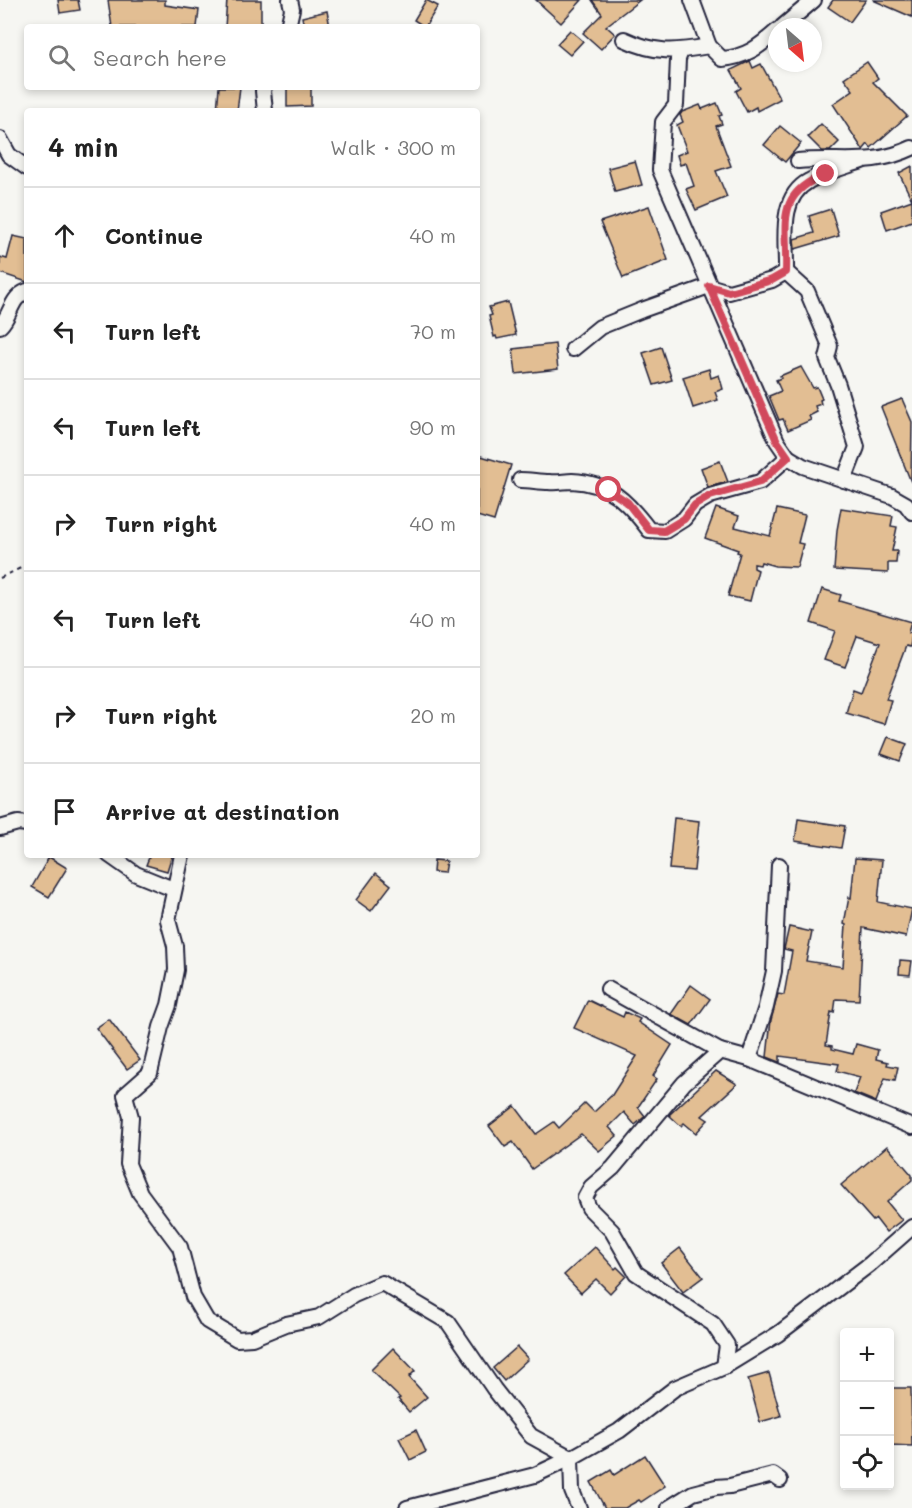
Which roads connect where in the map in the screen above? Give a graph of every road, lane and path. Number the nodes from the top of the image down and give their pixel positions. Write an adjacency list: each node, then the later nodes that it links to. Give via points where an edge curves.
1 (290, 0): 5 (street)
2 (692, 0): 8 (street)
3 (814, 0): 4 (street)
4 (793, 18)
5 (289, 24)
6 (624, 39): 9 (street, via 662,52)
7 (768, 39): 8 (street, via 740,57 722,59)
8 (709, 46): 9 (street)
9 (681, 51): 18 (street, via 676,105 663,122 660,170)
10 (262, 90): 11 (street)
11 (265, 108)
12 (0, 139): 16 (street, via 9,155)
13 (912, 148): 15 (street, via 886,158)
14 (798, 160): 15 (street)
15 (862, 161): 17 (street, via 807,182 792,196 787,211)
16 (24, 166)
17 (786, 272): 18 (street, via 729,292); 24 (street, via 807,291 830,346 827,358 857,447)
18 (709, 286): 21 (street, via 600,327); 22 (street, via 777,441)
19 (24, 293): 20 (street, via 13,300)
20 (0, 326)
21 (573, 349)
22 (788, 457): 23 (street, via 760,482 710,496 664,531 649,530 627,502 594,484); 24 (street)
23 (520, 480)
24 (844, 480): 25 (street, via 892,496)
25 (912, 512)
26 (24, 566): 27 (path)
27 (0, 578)
28 (24, 824): 29 (street)
29 (0, 828)
30 (113, 858): 33 (street, via 136,874)
31 (181, 858): 33 (street)
32 (779, 865): 36 (street, via 774,971)
33 (173, 889): 40 (street, via 168,920 176,970 150,1073 125,1095 131,1117 128,1164 140,1193 180,1247 193,1298 207,1320 237,1339 252,1338 286,1324 319,1317 382,1283 448,1322 531,1436)
34 (608, 989): 35 (street)
35 (720, 1051): 36 (street); 39 (street, via 684,1083 585,1198 589,1208 612,1231 636,1273 713,1324 727,1345)
36 (749, 1059): 37 (street)
37 (912, 1127)
38 (912, 1227): 39 (street, via 778,1334)
39 (724, 1367): 40 (street, via 675,1388 619,1431)
40 (571, 1458): 42 (street, via 535,1475); 43 (street, via 572,1491)
41 (780, 1480): 44 (street, via 773,1475 693,1493)
42 (407, 1508)
43 (579, 1508)
44 (669, 1508)

